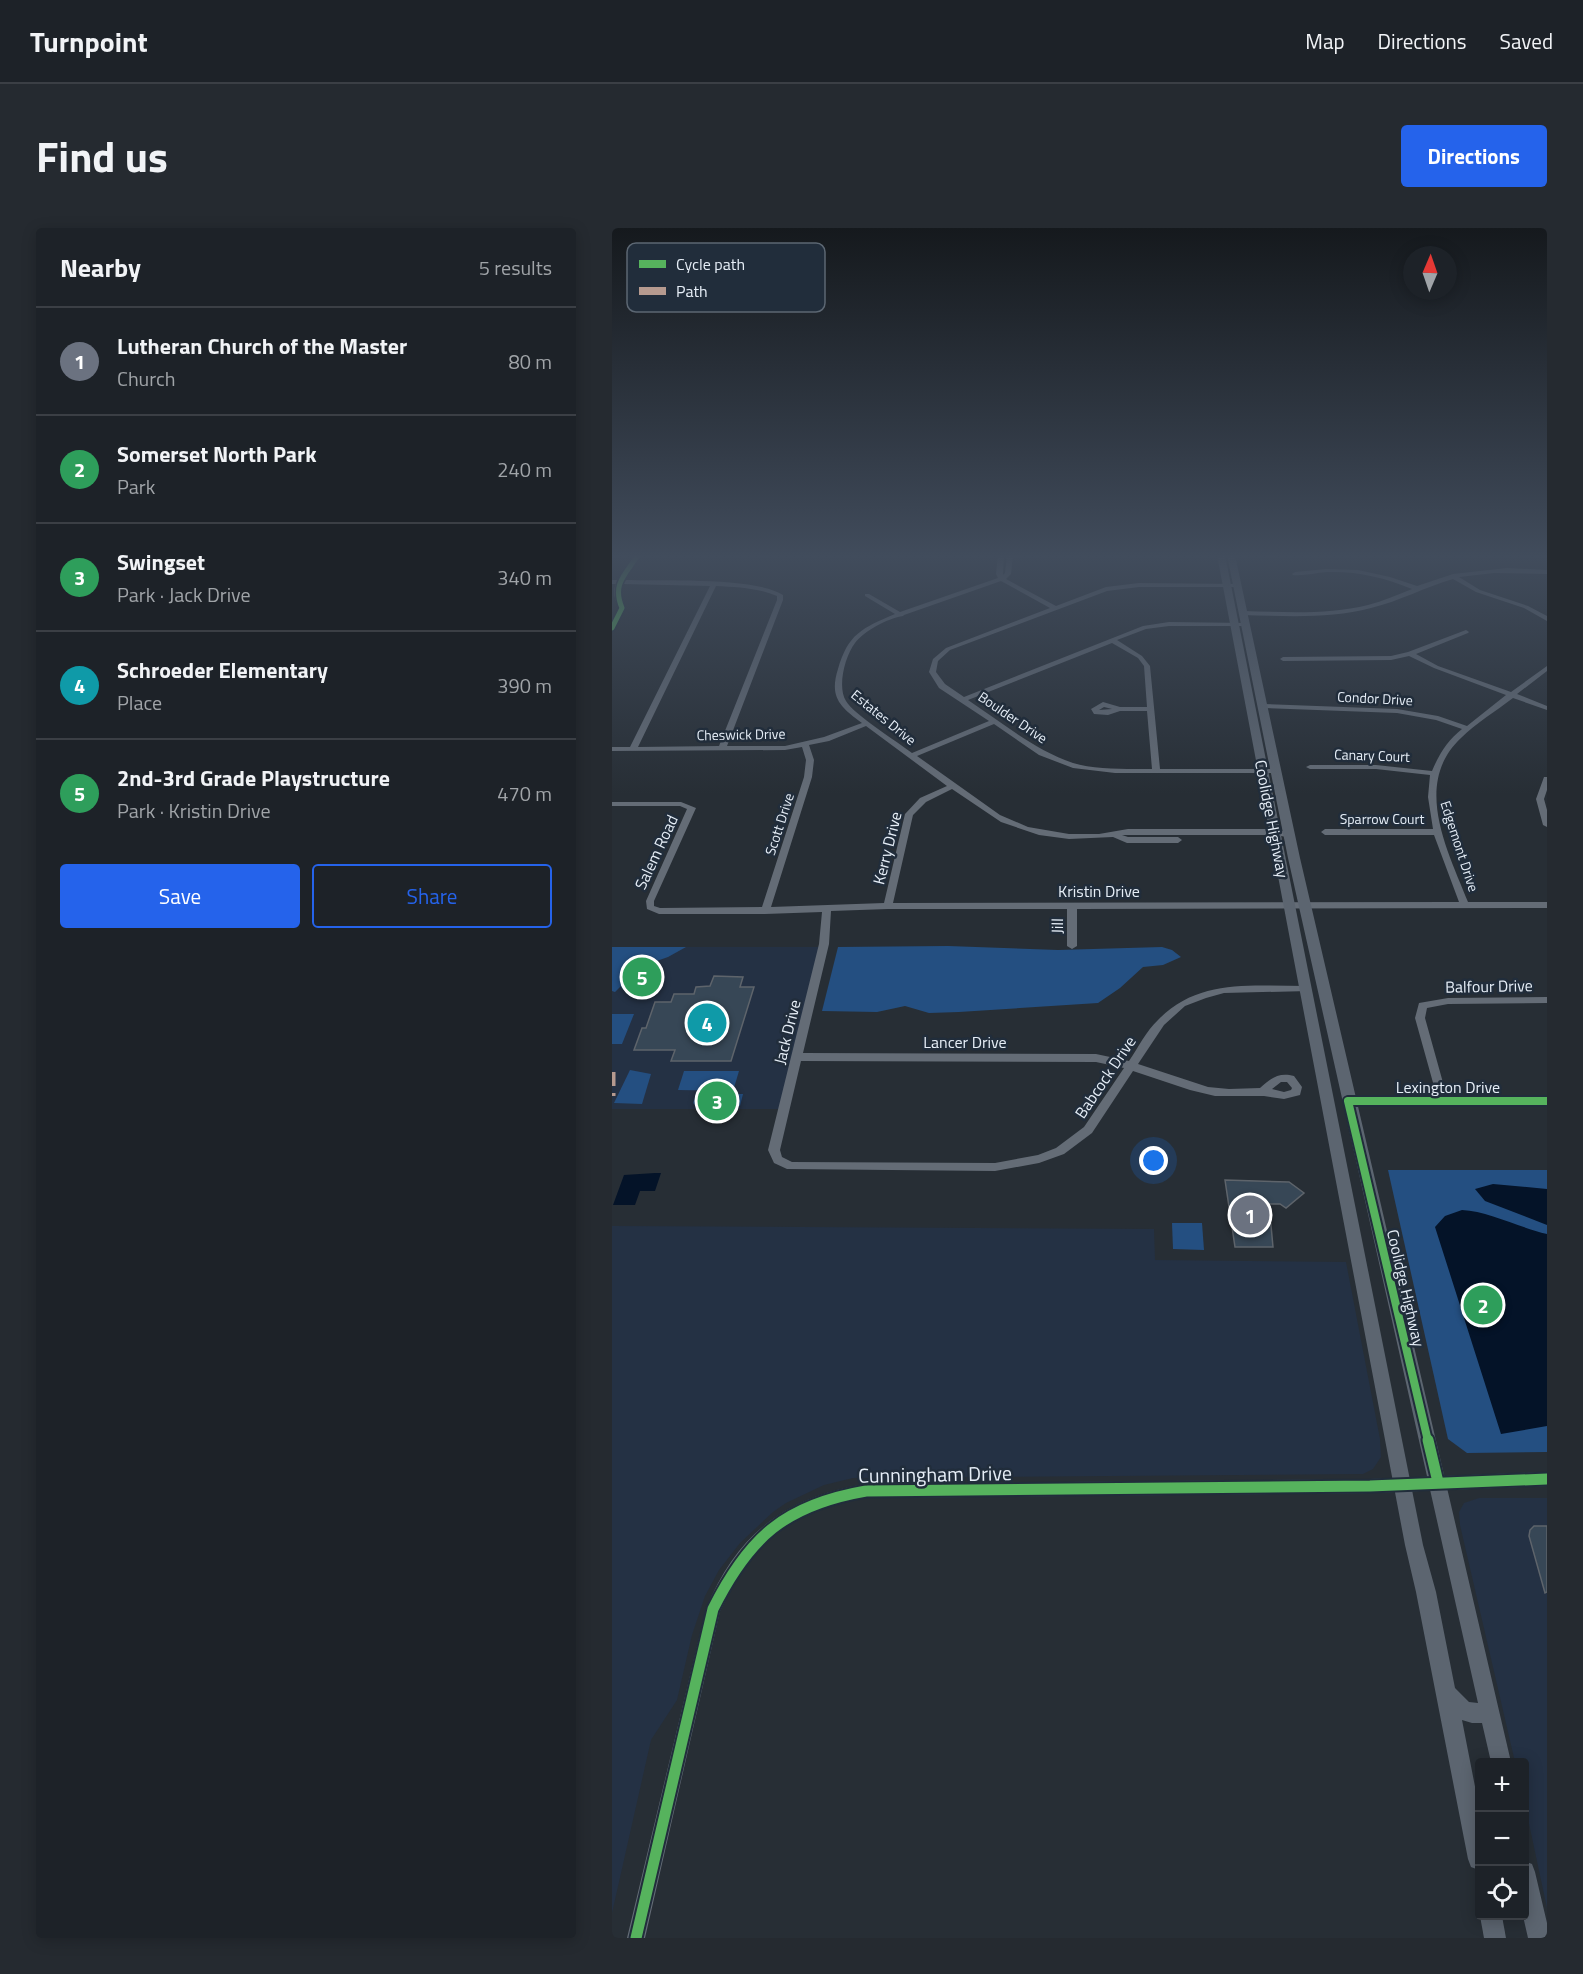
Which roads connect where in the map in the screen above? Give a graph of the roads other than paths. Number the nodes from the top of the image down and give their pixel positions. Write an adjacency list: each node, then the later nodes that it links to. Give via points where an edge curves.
1 (689, 635): 25 (street)
2 (766, 635): 23 (street)
3 (861, 635): 20 (street, Estates Drive, via 847,650 837,687 847,708)
4 (985, 635): 14 (street, Boulder Drive, via 939,655 932,666 939,684)
5 (1127, 635): 9 (street)
6 (1236, 635): 29 (main road, Coolidge Highway)
7 (1247, 635): 18 (main road, Coolidge Highway)
8 (1459, 635): 10 (street)
9 (1112, 640): 14 (street); 17 (street, via 1144,660)
10 (1410, 654): 11 (street, via 1382,659); 13 (street)
11 (1283, 658)
12 (1547, 668): 13 (street, Edgemont Drive)
13 (1511, 695): 15 (street); 21 (street, Edgemont Drive)
14 (963, 700): 19 (street, Boulder Drive)
15 (1547, 708)
16 (1119, 709): 17 (street)
17 (1151, 709): 28 (street)
18 (1263, 709): 21 (street, Condor Drive, via 1397,711 1438,718); 30 (main road, Coolidge Highway)
19 (994, 721): 26 (street); 28 (street, Boulder Drive, via 1042,753 1067,764 1103,770)
20 (867, 723): 22 (street, Cheswick Drive); 26 (street, Estates Drive)
21 (1466, 729): 31 (street, Edgemont Drive, via 1447,747)
22 (805, 745): 23 (street, Cheswick Drive); 48 (street, Scott Drive, via 810,760 808,777)
23 (722, 748): 25 (street, Cheswick Drive)
24 (612, 749): 25 (street, Cheswick Drive)
25 (633, 749)
26 (911, 756): 33 (street, Estates Drive)
27 (1310, 767): 31 (street, Canary Court, via 1376,767)
28 (1156, 771): 29 (street, Boulder Drive)
29 (1263, 771): 30 (street, Boulder Drive); 38 (main road, Coolidge Highway)
30 (1276, 771): 39 (main road, Coolidge Highway)
31 (1433, 773): 37 (street, Edgemont Drive, via 1430,799)
32 (1547, 779): 35 (street, via 1540,799)
33 (953, 786): 38 (street, Estates Drive, via 1009,823 1041,834 1113,835 1127,840); 41 (street, Kerry Drive, via 923,800 909,813)
34 (612, 804): 46 (street, Salem Road, via 691,807 650,901)
35 (1547, 825)
36 (1325, 832): 37 (street, Sparrow Court)
37 (1438, 832): 45 (street, Edgemont Drive)
38 (1275, 836): 39 (street, Estates Drive); 43 (main road, Coolidge Highway)
39 (1290, 836): 44 (main road, Coolidge Highway)
40 (1547, 905): 45 (street, Kristin Drive)
41 (888, 906): 42 (street, Kristin Drive); 47 (street, Kristin Drive)
42 (1072, 906): 43 (street, Kristin Drive); 49 (street, Jill)
43 (1289, 906): 44 (street, Kristin Drive); 50 (main road, Coolidge Highway)
44 (1305, 906): 45 (street, Kristin Drive); 51 (main road, Coolidge Highway)
45 (1465, 906)
46 (652, 909): 48 (street, Kristin Drive)
47 (827, 909): 48 (street, Kristin Drive); 53 (street, Jack Drive, via 824,944)
48 (765, 911)
49 (1072, 946)
50 (1306, 989): 51 (main road); 54 (street, Babcock Drive, via 1224,990 1190,1000 1167,1015); 59 (main road, Coolidge Highway)
51 (1323, 992): 57 (main road, Coolidge Highway)
52 (1547, 1000): 56 (street, Balfour Drive, via 1422,1005 1420,1018)
53 (797, 1057): 54 (street, Lancer Drive, via 1084,1057); 62 (street, Jack Drive, via 775,1144 774,1155)
54 (1132, 1065): 55 (street, Lancer Drive, via 1207,1091 1242,1095); 62 (street, Babcock Drive, via 1088,1130 1060,1151 1028,1162 995,1167 798,1167)
55 (1263, 1092)
56 (1443, 1100): 57 (street, Lexington Drive); 58 (street, Lexington Drive)
57 (1348, 1101): 60 (main road, Coolidge Highway)
58 (1547, 1101)
59 (1330, 1114): 60 (main road, via 1340,1121); 61 (main road, Coolidge Highway)
60 (1353, 1120): 63 (main road, Coolidge Highway)
61 (1339, 1156): 63 (main road, via 1353,1155); 66 (main road, Coolidge Highway)
62 (778, 1160)
63 (1363, 1163): 65 (main road, Coolidge Highway)
64 (1547, 1479): 65 (street, Cunningham Drive)
65 (1438, 1482): 66 (street, Cunningham Drive); 68 (main road, Coolidge Highway)
66 (1402, 1486): 67 (main road, Coolidge Highway); 73 (street, Cunningham Drive, via 866,1491 828,1498 791,1514 745,1553 713,1609)
67 (1447, 1694): 68 (main road, via 1472,1714); 70 (main road, Coolidge Highway)
68 (1489, 1709): 69 (main road, Coolidge Highway)
69 (1500, 1758)
70 (1474, 1803)
71 (1529, 1894): 75 (main road)
72 (1492, 1920): 74 (main road)
73 (636, 1938)
74 (1495, 1938)
75 (1539, 1938)

